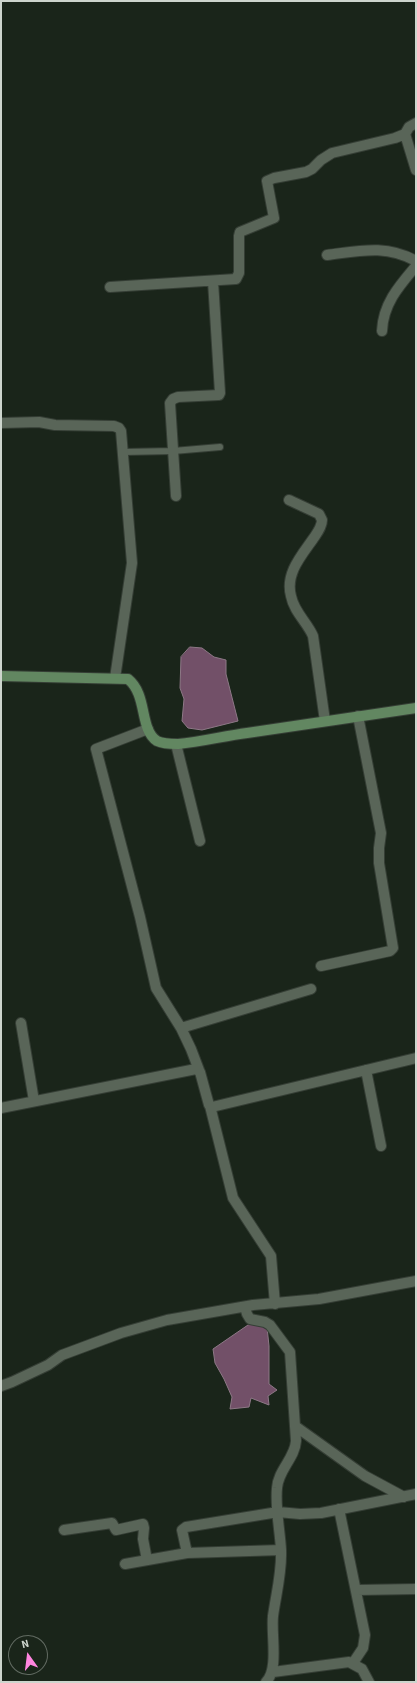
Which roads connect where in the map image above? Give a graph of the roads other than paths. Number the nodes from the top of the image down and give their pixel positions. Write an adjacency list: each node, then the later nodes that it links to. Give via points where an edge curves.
1 (416, 123): 2 (street, via 409,127)
2 (405, 134): 3 (street); 7 (street, via 387,141 332,153 306,172 269,179 267,184 274,218 240,232 237,278)
3 (416, 170)
4 (327, 255): 5 (street, via 385,250)
5 (416, 261)
6 (416, 266): 9 (street, via 389,302)
7 (213, 281): 8 (street); 12 (street, via 220,393 173,399 170,403)
8 (110, 287)
9 (382, 331)
10 (1, 422): 13 (street, via 118,427 121,431)
11 (220, 447): 12 (lane)
12 (173, 451): 13 (lane); 14 (street)
13 (123, 452): 17 (street, via 132,563)
14 (176, 496)
15 (289, 500): 20 (street, via 319,514 322,520 321,526 296,563 289,585 295,608 309,627 312,636)
16 (1, 676): 17 (main road)
17 (115, 678): 21 (main road, via 128,679 136,687)
18 (416, 708): 19 (main road)
19 (358, 716): 20 (main road); 24 (street, via 381,832 379,863 393,948 390,951)
20 (326, 721): 22 (main road)
21 (148, 728): 22 (main road, via 153,738 159,742); 27 (street, via 96,749 156,988)
22 (176, 744): 23 (street)
23 (200, 841)
24 (321, 966)
25 (311, 989): 27 (street)
26 (21, 1023): 31 (street)
27 (180, 1028): 29 (street)
28 (416, 1058): 30 (street)
29 (199, 1070): 31 (street); 32 (street)
30 (366, 1070): 32 (street); 34 (street)
31 (34, 1101): 33 (street)
32 (210, 1106): 36 (street, via 233,1198 270,1256)
33 (1, 1108)
34 (381, 1146)
35 (416, 1281): 36 (street, via 319,1299)
36 (274, 1304): 37 (street)
37 (245, 1306): 38 (street, via 167,1320 121,1333 62,1355 48,1365); 39 (street, via 250,1318 270,1325 290,1352)
38 (1, 1386)
39 (295, 1426): 41 (street, via 365,1476); 43 (street, via 295,1449 278,1481)
40 (416, 1494): 41 (street)
41 (404, 1497): 42 (street)
42 (340, 1509): 43 (street, via 300,1514); 50 (street)
43 (278, 1512): 45 (street); 46 (street, via 184,1528 182,1533)
44 (64, 1530): 47 (street, via 111,1523 116,1530 143,1524 143,1539)
45 (281, 1550): 46 (street); 52 (street, via 280,1576 273,1618)
46 (187, 1553): 47 (street)
47 (148, 1560): 48 (street)
48 (125, 1564)
49 (416, 1589): 50 (street)
50 (356, 1590): 51 (street, via 365,1640)
51 (353, 1663): 52 (street, via 342,1662); 54 (street, via 362,1669)
52 (273, 1672): 53 (street)
53 (266, 1682)
54 (369, 1682)

